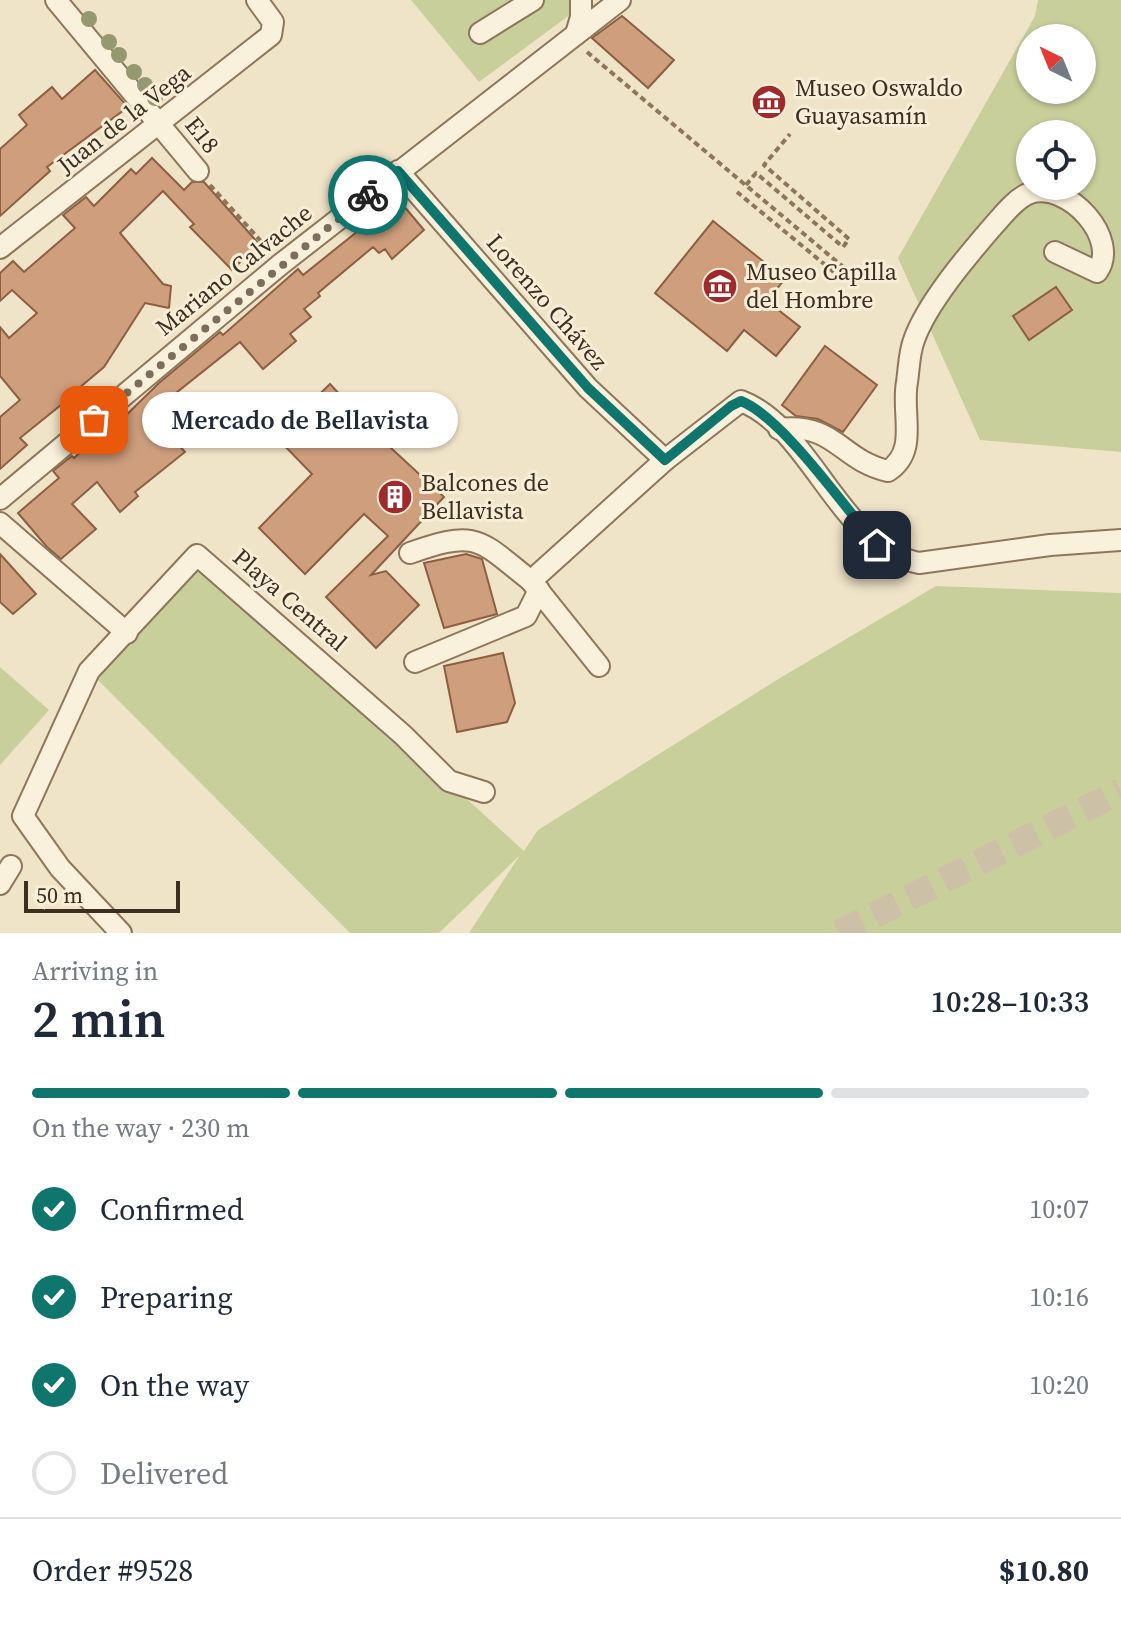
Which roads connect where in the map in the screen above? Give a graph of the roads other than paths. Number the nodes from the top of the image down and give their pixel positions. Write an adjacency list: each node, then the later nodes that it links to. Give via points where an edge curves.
1 (56, 0): 8 (street, E18)
2 (257, 0): 8 (street, Juan de la Vega, via 274,27 271,35)
3 (533, 0): 6 (street)
4 (581, 0): 7 (street)
5 (620, 0): 7 (street, Mariano Calvache)
6 (480, 33)
7 (573, 36): 10 (street, Mariano Calvache)
8 (160, 124): 9 (street, E18); 11 (street, Juan de la Vega)
9 (198, 171)
10 (398, 171): 14 (street, Lorenzo Chávez, via 588,388); 15 (street, Mariano Calvache)
11 (0, 248)
12 (1055, 252): 13 (street, via 1097,272 1110,262 1114,250 1110,235 1082,206 1050,190 1032,193 994,225 942,292 914,340 904,394 907,449 888,471 875,468 825,433 803,427)
13 (779, 429): 14 (street, via 755,406 741,401); 17 (street, via 877,545 898,559 919,563)
14 (665, 460): 19 (street)
15 (0, 499)
16 (0, 523): 20 (street)
17 (1121, 540)
18 (410, 553): 19 (street, via 449,541 481,541)
19 (535, 586): 21 (street, via 526,616); 22 (street)
20 (127, 633): 23 (street, Playa Central, via 197,555 449,781); 26 (street, via 89,671 23,816 51,857)
21 (415, 662)
22 (599, 666)
23 (484, 792)
24 (11, 866): 25 (street)
25 (0, 884)
26 (121, 933)

